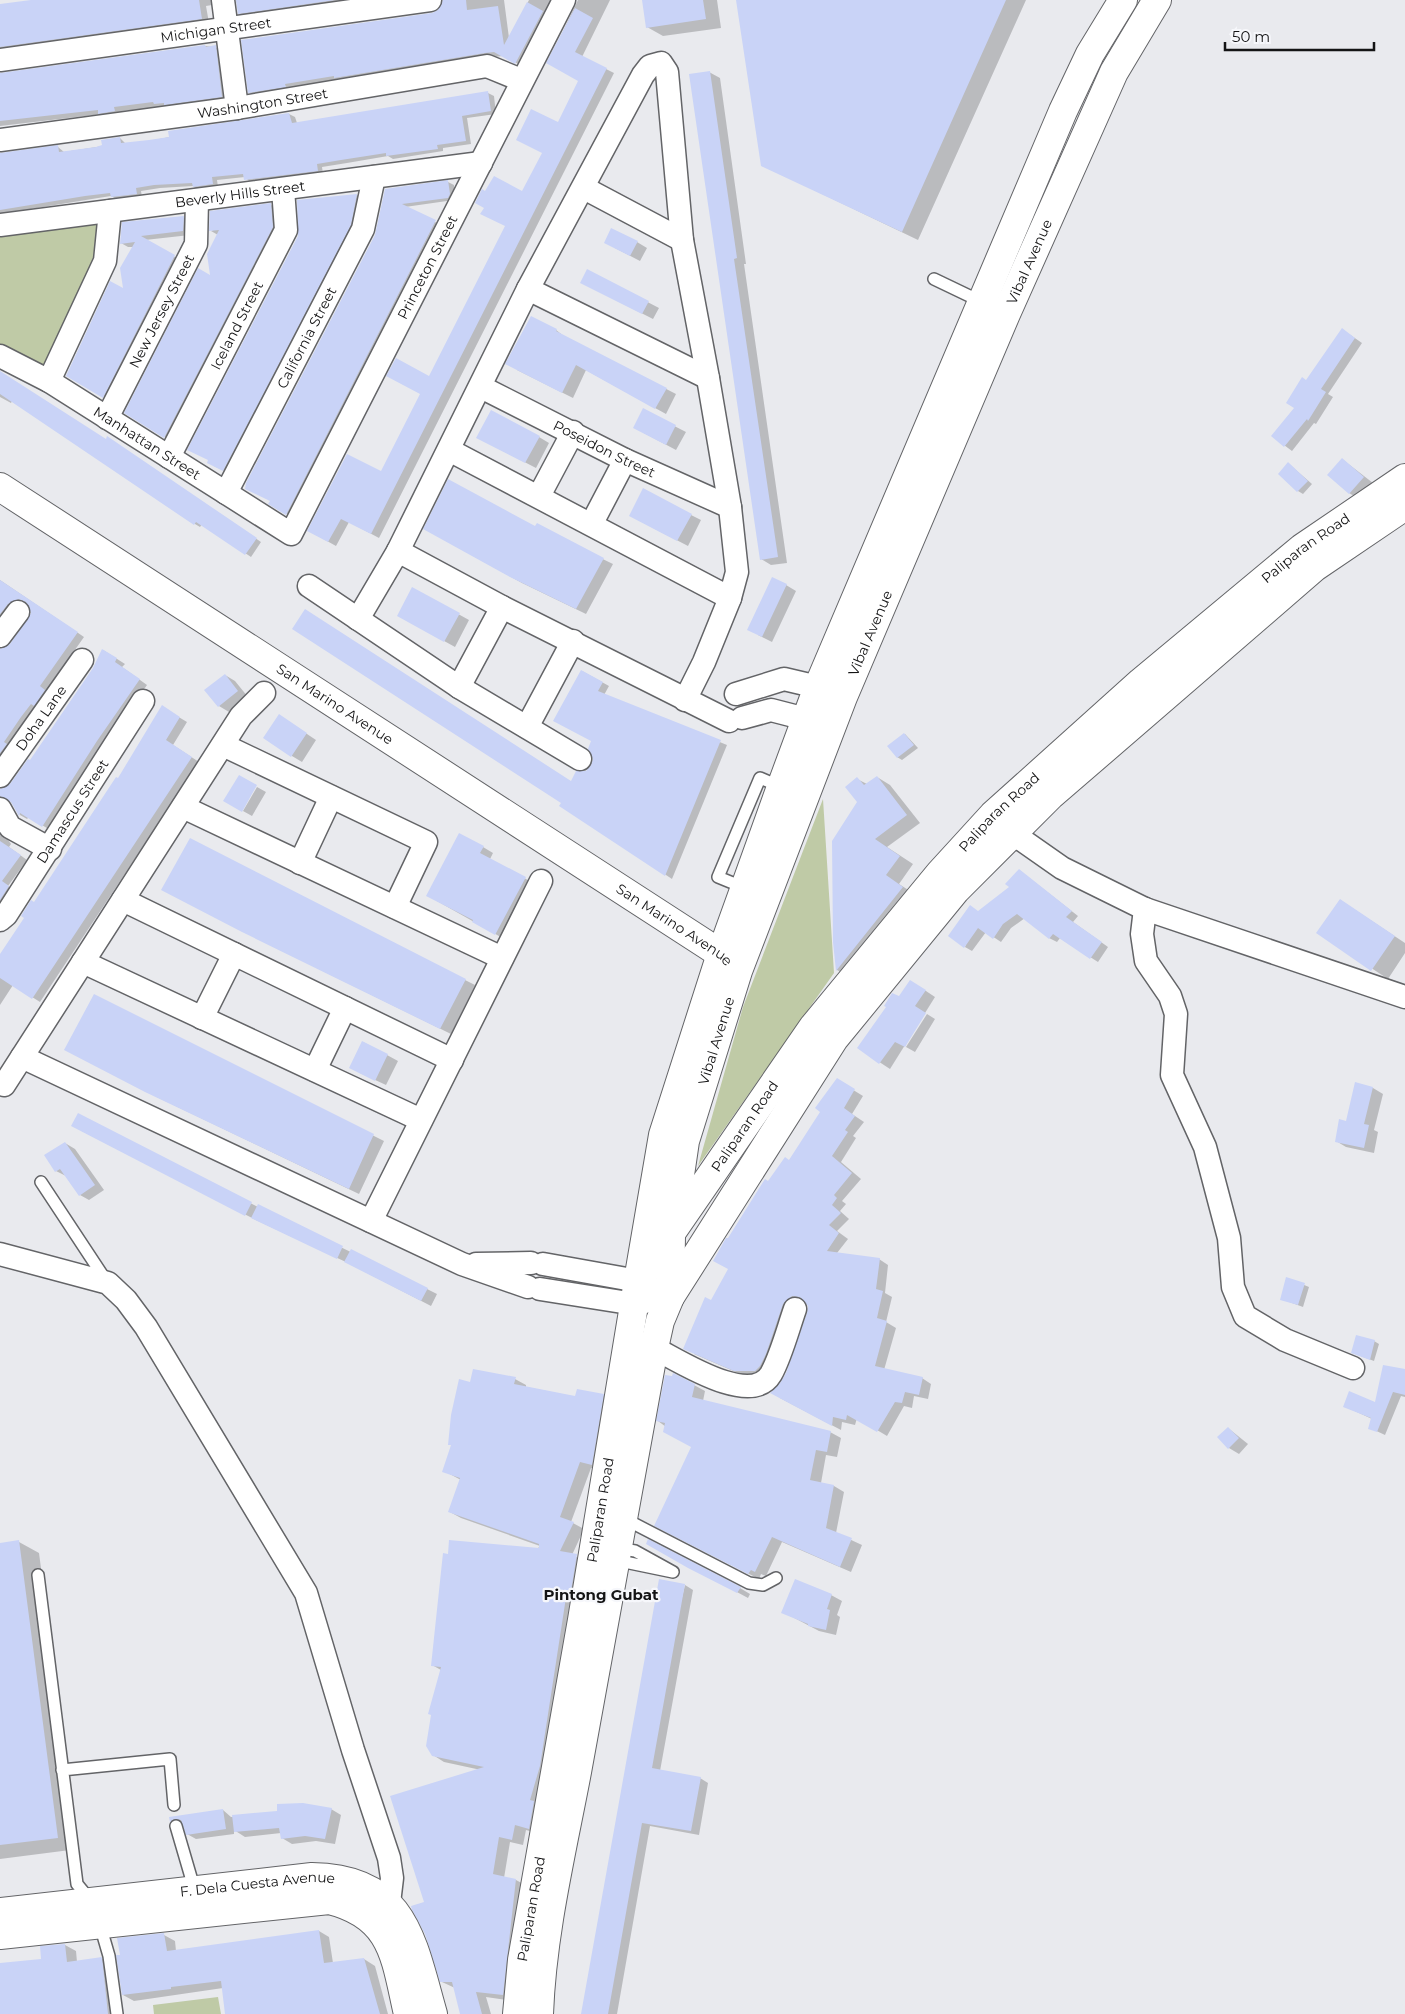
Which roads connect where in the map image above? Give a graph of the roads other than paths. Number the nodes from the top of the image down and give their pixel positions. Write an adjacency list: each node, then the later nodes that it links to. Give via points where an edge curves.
1 (223, 0): 6 (street)
2 (430, 0): 6 (street, Michigan Street)
3 (564, 0): 8 (street, Princeton Street)
4 (1123, 0): 21 (main road, Vibal Avenue, via 1090,54 1070,95)
5 (1157, 0): 21 (main road, Vibal Avenue, via 1114,72)
6 (226, 28): 7 (street, Michigan Street); 9 (street)
7 (0, 60)
8 (521, 80): 9 (street, Washington Street, via 487,66); 11 (street, Princeton Street)
9 (237, 108): 10 (street, Washington Street)
10 (0, 140)
11 (482, 163): 12 (street, Beverly Hills Street); 39 (street, Princeton Street)
12 (374, 177): 14 (street, Beverly Hills Street); 33 (street, California Street, via 363,229)
13 (584, 188): 18 (street); 18 (street, via 643,75 650,66 660,63 667,72); 20 (street)
14 (283, 189): 15 (street, Beverly Hills Street); 29 (street, Iceland Street, via 286,230)
15 (196, 200): 16 (street, Beverly Hills Street); 26 (street, New Jersey Street, via 196,244)
16 (110, 211): 17 (street, Beverly Hills Street); 24 (street, via 105,261)
17 (0, 225)
18 (682, 240): 23 (street)
19 (934, 279): 21 (lane)
20 (528, 289): 23 (street); 25 (street)
21 (993, 307): 50 (main road, Vibal Avenue); 55 (main road, Vibal Avenue, via 843,697)
22 (0, 356): 24 (street, Manhattan Street)
23 (708, 378): 37 (street)
24 (49, 381): 26 (street, Manhattan Street)
25 (481, 387): 27 (street, Poseidon Street); 28 (street)
26 (107, 418): 29 (street, Manhattan Street)
27 (573, 432): 30 (street, Poseidon Street); 34 (street)
28 (449, 450): 34 (street); 40 (street)
29 (169, 457): 33 (street, Manhattan Street)
30 (625, 460): 37 (street, Poseidon Street); 38 (street)
31 (1405, 478): 84 (main road, Paliparan Road, via 1302,548 1141,682 993,815 940,873 812,1027)
32 (0, 487): 73 (main road, San Marino Avenue)
33 (226, 493): 39 (street, Manhattan Street)
34 (539, 496): 38 (street)
35 (0, 502): 73 (main road, San Marino Avenue)
36 (1405, 506): 62 (main road, Paliparan Road, via 1315,567 1050,796)
37 (730, 507): 42 (street, via 737,572)
38 (592, 523): 42 (street)
39 (291, 534)
40 (398, 551): 43 (street); 45 (street)
41 (309, 586): 45 (street)
42 (730, 598): 52 (street)
43 (502, 606): 47 (street); 49 (street)
44 (18, 612): 46 (street)
45 (358, 619): 49 (street)
46 (0, 636)
47 (573, 641): 52 (street); 54 (street)
48 (82, 660): 58 (street, Doha Lane)
49 (459, 686): 54 (street)
50 (818, 687): 52 (street, via 784,680 729,695); 55 (main road, Vibal Avenue)
51 (264, 693): 56 (street, via 241,716)
52 (685, 700): 55 (street, via 735,719 771,710)
53 (143, 701): 63 (street, Damascus Street)
54 (527, 727): 57 (street)
55 (810, 733): 73 (main road, Vibal Avenue); 73 (main road, Vibal Avenue, via 781,787 745,888)
56 (223, 744): 59 (street); 60 (street)
57 (580, 759)
58 (0, 776)
59 (332, 796): 64 (street); 67 (street, via 426,842)
60 (183, 808): 64 (street); 66 (street)
61 (0, 809): 63 (street, via 10,827)
62 (1012, 833): 68 (street, via 1062,868); 89 (main road, Paliparan Road, via 956,890 834,1039)
63 (50, 848): 69 (street, Damascus Street)
64 (300, 862): 67 (street)
65 (541, 881): 71 (street)
66 (123, 900): 70 (street); 72 (street)
67 (395, 907): 71 (street)
68 (1145, 909): 74 (street); 92 (street, via 1142,934 1146,961 1170,996 1176,1014 1172,1075 1205,1147 1228,1238 1233,1287 1245,1316 1285,1340)
69 (2, 915)
70 (234, 954): 75 (street); 76 (street)
71 (502, 958): 78 (street)
72 (83, 962): 76 (street); 77 (street)
73 (725, 964): 84 (main road, Vibal Avenue, via 685,1141); 88 (main road, Vibal Avenue, via 663,1134)
74 (1405, 997)
75 (345, 1008): 78 (street); 79 (street)
76 (202, 1018): 79 (street)
77 (22, 1057): 80 (street); 83 (street)
78 (452, 1060): 81 (street)
79 (315, 1070): 81 (street)
80 (4, 1085)
81 (422, 1120): 83 (street)
82 (41, 1182): 87 (lane)
83 (371, 1221): 86 (street)
84 (671, 1236): 88 (main road, Paliparan Road); 89 (main road, Vibal Avenue)
85 (0, 1254): 87 (street)
86 (462, 1264): 88 (street, via 534,1288); 88 (street, via 537,1263)
87 (108, 1284): 101 (street, via 126,1300 146,1326 306,1593 389,1858 392,1878)
88 (636, 1292): 89 (street); 107 (main road, Paliparan Road, via 522,1960)
89 (670, 1296): 91 (main road, Paliparan Road)
90 (795, 1309): 91 (street, via 771,1375 760,1384 735,1386 710,1378)
91 (654, 1348): 93 (main road, Paliparan Road)
92 (1353, 1368)
93 (623, 1518): 95 (lane, via 749,1583 763,1585); 108 (main road, Paliparan Road, via 554,1896)
94 (38, 1575): 96 (lane)
95 (776, 1578)
96 (62, 1770): 97 (lane, via 170,1759); 102 (lane, via 76,1884)
97 (174, 1805)
98 (176, 1826): 99 (lane)
99 (195, 1890): 101 (main road, F. Dela Cuesta Avenue, via 312,1877 332,1878 351,1882); 102 (main road, F. Dela Cuesta Avenue)
100 (0, 1912): 102 (main road, F. Dela Cuesta Avenue)
101 (381, 1912): 102 (main road, F. Dela Cuesta Avenue, via 329,1900); 105 (main road, F. Dela Cuesta Avenue); 106 (main road, F. Dela Cuesta Avenue, via 402,1918)
102 (96, 1913): 103 (main road, F. Dela Cuesta Avenue); 104 (lane, via 109,1956)
103 (0, 1935)
104 (117, 2014)
105 (408, 2014)
106 (433, 2014)
107 (517, 2014)
108 (539, 2014)

